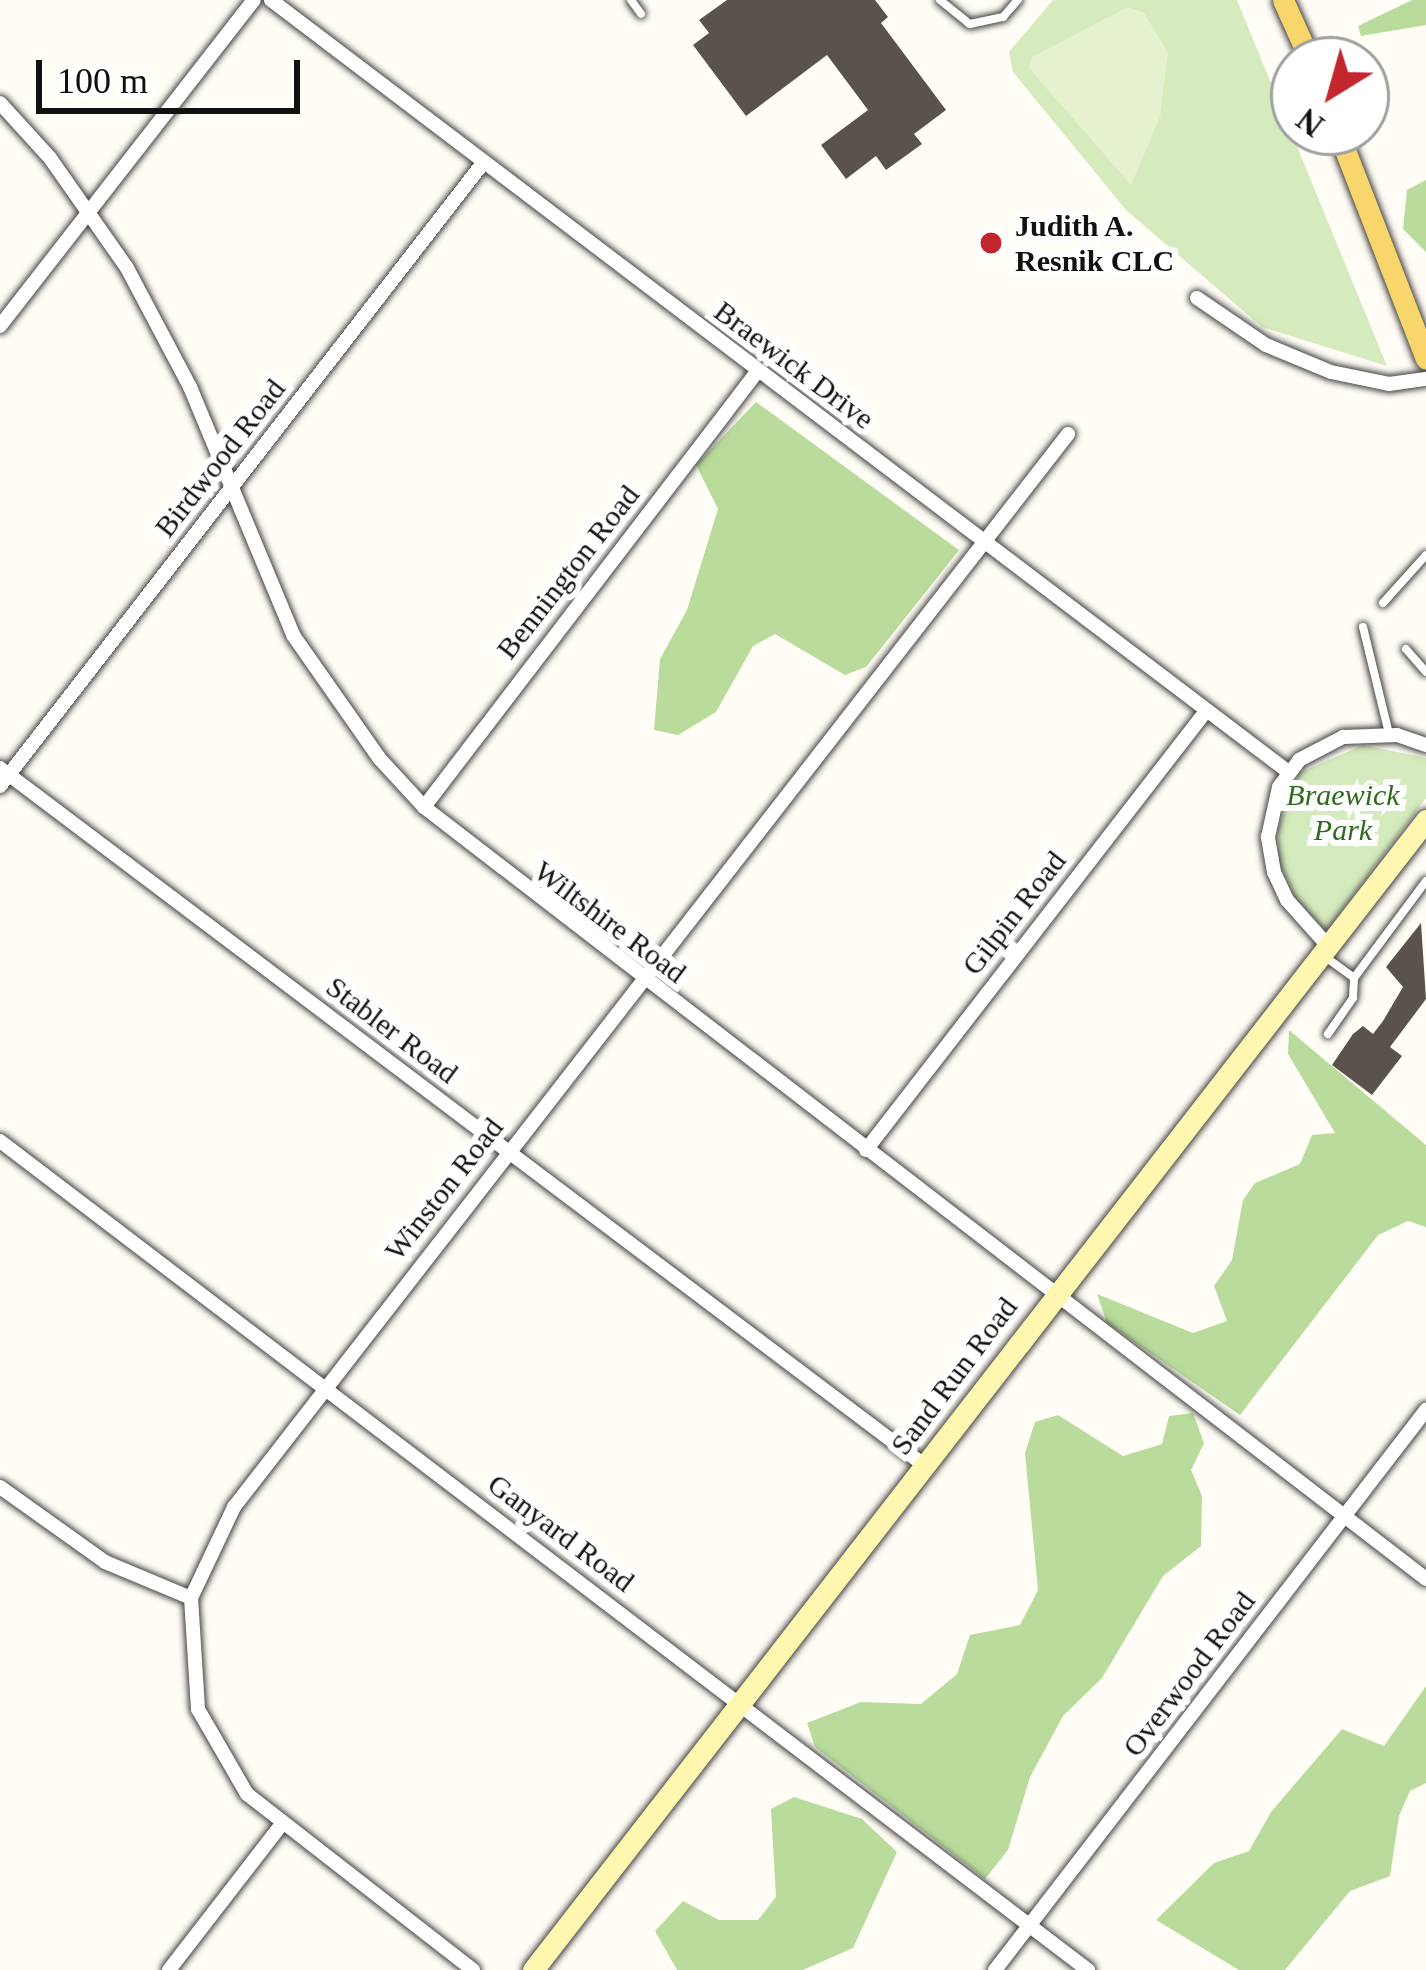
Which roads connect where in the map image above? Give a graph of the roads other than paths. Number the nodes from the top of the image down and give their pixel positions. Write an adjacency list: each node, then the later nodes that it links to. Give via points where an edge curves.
1 (254, 0): 12 (street)
2 (271, 0): 11 (street, Braewick Drive)
3 (631, 0): 7 (lane)
4 (940, 0): 5 (lane, via 953,17 988,22)
5 (1018, 0)
6 (1283, 0): 8 (main road)
7 (641, 14)
8 (1299, 36)
9 (0, 104): 12 (street, Wiltshire Road)
10 (1347, 156): 15 (main road)
11 (483, 164): 16 (street, Braewick Drive); 19 (street, Birdwood Road)
12 (90, 212): 14 (street); 19 (street, Wiltshire Road, via 157,319)
13 (1197, 298): 17 (street, via 1266,345 1331,372 1389,384)
14 (0, 326)
15 (1426, 359)
16 (757, 372): 20 (street, Braewick Drive); 33 (street, Bennington Road)
17 (1426, 379)
18 (1068, 434): 20 (street, Winston Road)
19 (231, 490): 32 (street, Birdwood Road); 33 (street, Wiltshire Road, via 292,635 365,740)
20 (983, 541): 28 (street, Braewick Drive); 38 (street, Winston Road)
21 (1426, 555): 22 (lane)
22 (1412, 570): 23 (lane); 24 (lane)
23 (1426, 577)
24 (1383, 603)
25 (1364, 627): 29 (lane)
26 (1406, 649): 27 (lane)
27 (1426, 672)
28 (1206, 710): 31 (street, Braewick Drive); 42 (street, Gilpin Road)
29 (1389, 734): 30 (street); 31 (street, via 1326,742)
30 (1426, 745)
31 (1287, 771): 36 (street, via 1273,804 1270,856 1287,900)
32 (3, 777): 41 (street, Stabler Road)
33 (424, 807): 38 (street, Wiltshire Road)
34 (1424, 827): 36 (street, Sand Run Road)
35 (1426, 881): 37 (lane)
36 (1326, 951): 37 (lane); 43 (street, Sand Run Road)
37 (1354, 979): 39 (lane, via 1353,998)
38 (642, 980): 41 (street, Winston Road); 42 (street, Wiltshire Road)
39 (1328, 1034)
40 (0, 1141): 44 (street, Ganyard Road)
41 (507, 1150): 44 (street, Winston Road); 46 (street, Stabler Road)
42 (866, 1150): 43 (street, Wiltshire Road)
43 (1054, 1295): 46 (street, Sand Run Road); 48 (street, Wiltshire Road)
44 (325, 1389): 50 (street, Winston Road, via 219,1530); 51 (street, Ganyard Road)
45 (1426, 1410): 48 (street, Overwood Road)
46 (924, 1465): 51 (street, Sand Run Road)
47 (0, 1486): 50 (street, via 105,1562)
48 (1347, 1514): 49 (street, Wiltshire Road); 53 (street, Overwood Road)
49 (1426, 1579)
50 (191, 1598): 52 (street, Winston Road, via 198,1709 234,1777)
51 (739, 1702): 53 (street, Ganyard Road); 56 (street, Sand Run Road)
52 (280, 1825): 54 (street); 55 (street, Winston Road)
53 (1029, 1925): 57 (street, Overwood Road); 58 (street, Ganyard Road)
54 (170, 1970)
55 (473, 1970)
56 (532, 1970)
57 (995, 1970)
58 (1088, 1970)

